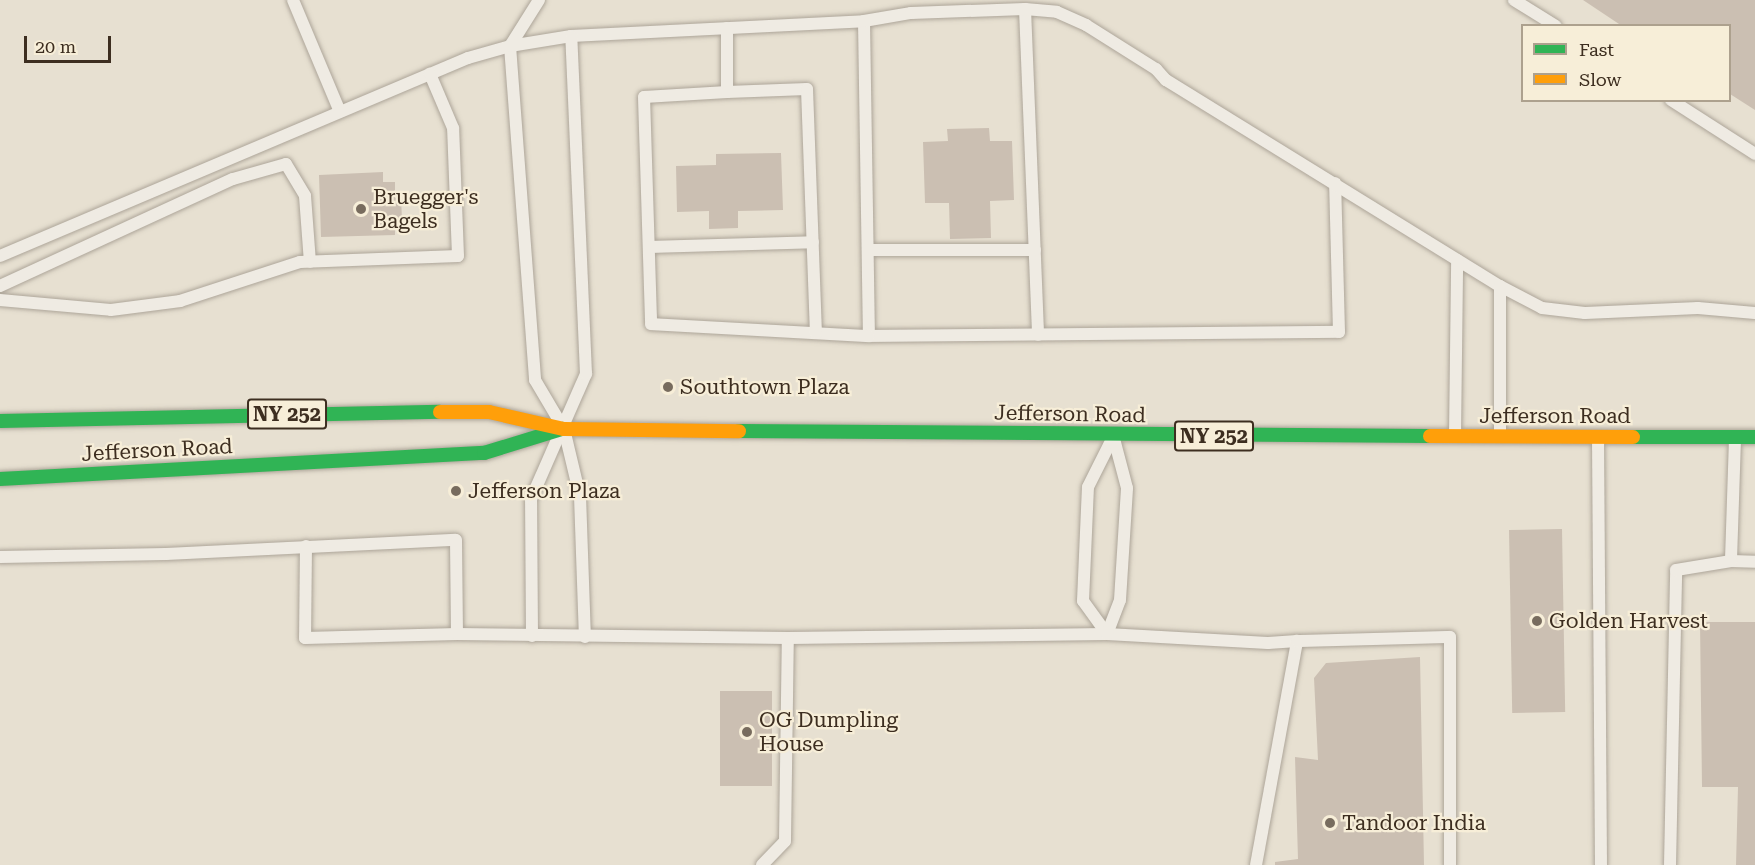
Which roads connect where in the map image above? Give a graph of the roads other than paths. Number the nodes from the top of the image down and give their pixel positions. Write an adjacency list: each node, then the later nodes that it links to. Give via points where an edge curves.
1 (293, 0): 13 (lane)
2 (539, 0): 9 (lane)
3 (1514, 0): 6 (lane)
4 (1025, 9): 5 (lane, via 911,13); 15 (lane, via 1057,12 1086,25 1156,69 1166,80); 19 (lane)
5 (864, 21): 7 (lane); 18 (lane)
6 (1553, 24)
7 (727, 28): 8 (lane); 11 (lane)
8 (571, 36): 9 (lane); 31 (lane, via 586,374)
9 (510, 46): 10 (lane); 31 (lane, via 535,380)
10 (430, 74): 13 (lane); 22 (lane, via 453,128 458,256)
11 (727, 92): 16 (lane, via 807,89); 17 (lane, via 644,97)
12 (1674, 102): 14 (lane)
13 (340, 112): 20 (lane)
14 (1755, 154)
15 (1335, 183): 21 (lane); 28 (lane, via 1339,332)
16 (813, 242): 17 (lane); 27 (lane)
17 (649, 247): 27 (lane, via 651,324)
18 (868, 250): 19 (lane); 29 (lane)
19 (1035, 250): 28 (lane)
20 (0, 256)
21 (1457, 260): 24 (lane); 34 (lane)
22 (310, 262): 23 (lane, via 306,196 286,164 233,180); 25 (lane, via 180,301 111,310)
23 (0, 286)
24 (1500, 286): 26 (lane, via 1542,308 1585,313 1698,308); 33 (lane)
25 (0, 300)
26 (1755, 313)
27 (816, 333): 29 (lane)
28 (1038, 334): 29 (lane)
29 (869, 336)
30 (3, 421): 31 (main road, Jefferson Road / NY 252, via 489,412)
31 (564, 429): 32 (main road, Jefferson Road / NY 252); 38 (main road, Jefferson Road / NY 252, via 484,453); 45 (lane, via 531,498); 46 (lane, via 580,496)
32 (1113, 435): 34 (main road, Jefferson Road / NY 252); 44 (lane, via 1127,489 1120,600); 44 (lane, via 1088,487 1083,601)
33 (1500, 436): 34 (main road, Jefferson Road / NY 252); 35 (main road, Jefferson Road / NY 252)
34 (1455, 437)
35 (1598, 437): 36 (main road, Jefferson Road / NY 252); 52 (lane)
36 (1735, 437): 37 (main road, Jefferson Road / NY 252); 41 (lane)
37 (1755, 437)
38 (0, 479)
39 (306, 546): 40 (lane); 43 (lane, via 305,638); 43 (lane, via 456,540)
40 (0, 557)
41 (1731, 561): 42 (lane); 53 (lane, via 1676,570)
42 (1755, 562)
43 (457, 634): 45 (lane)
44 (1107, 634): 47 (lane); 48 (lane, via 1268,643)
45 (532, 636): 46 (lane)
46 (585, 637): 47 (lane)
47 (788, 638): 49 (lane, via 785,841)
48 (1297, 641): 50 (lane); 51 (lane, via 1450,637)
49 (762, 865)
50 (1256, 865)
51 (1450, 865)
52 (1601, 865)
53 (1670, 865)

